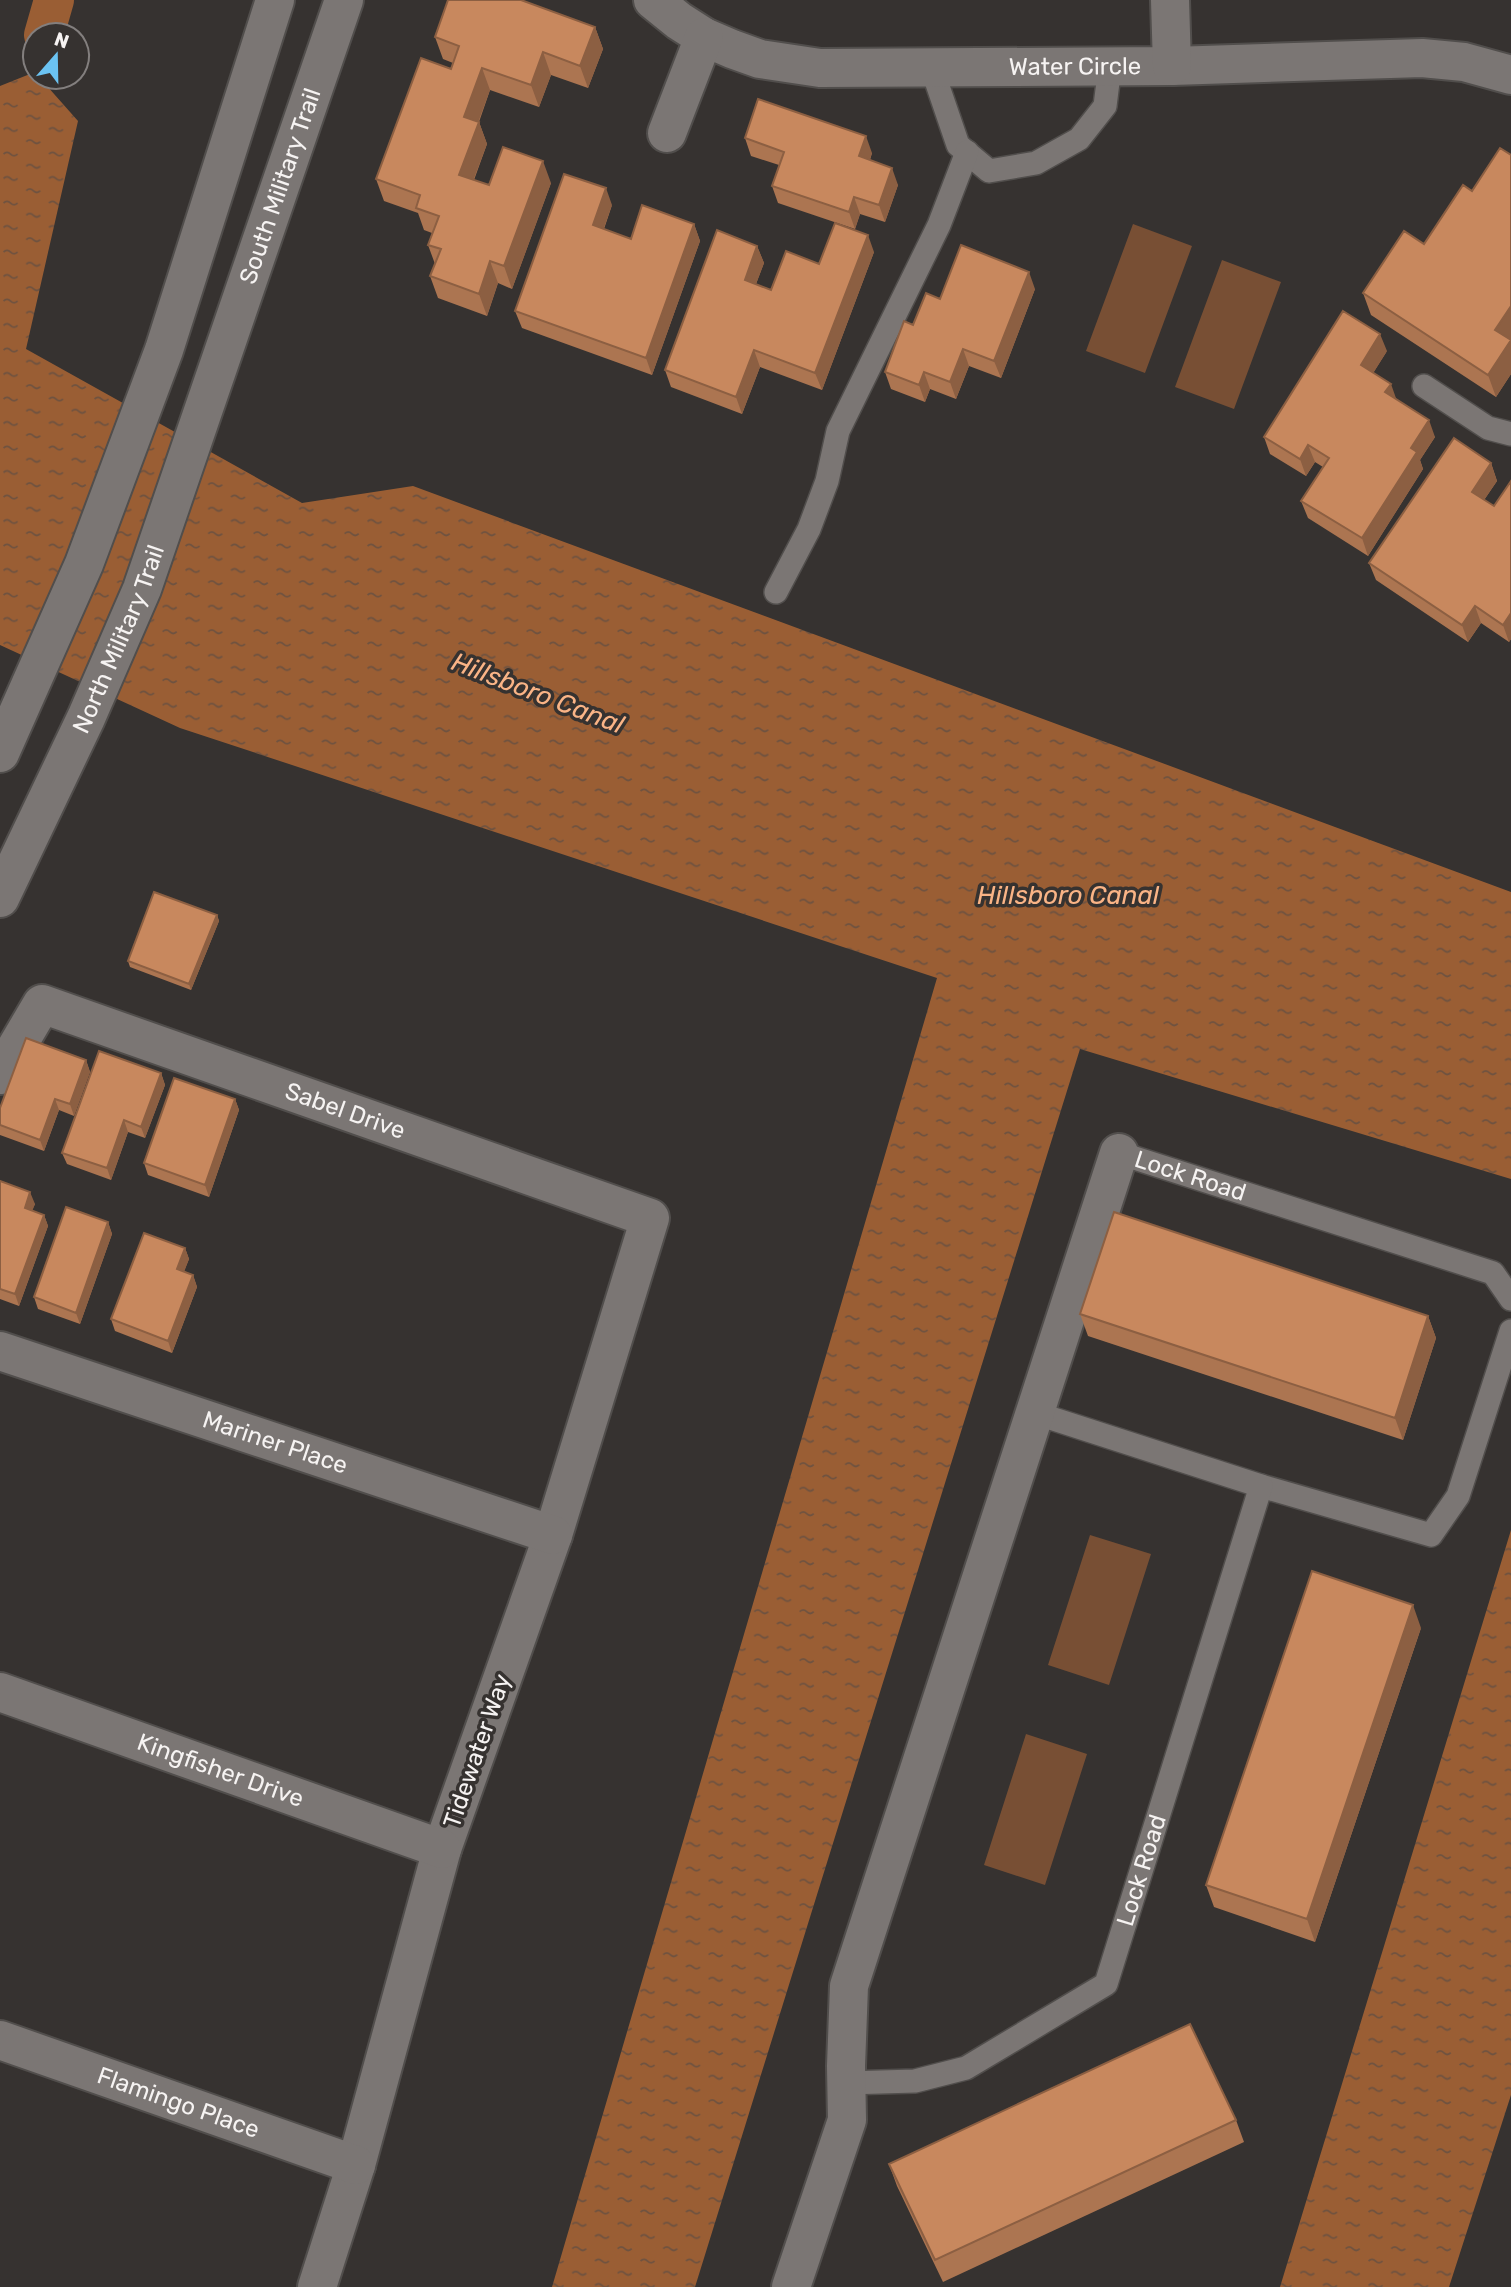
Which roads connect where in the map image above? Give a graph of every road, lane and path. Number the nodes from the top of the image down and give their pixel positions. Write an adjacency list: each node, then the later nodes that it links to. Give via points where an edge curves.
1 (275, 0): 16 (street, via 164,350 84,564)
2 (344, 0): 12 (street, South Military Trail)
3 (653, 0): 5 (street, Water Circle)
4 (1170, 0): 8 (street)
5 (704, 37): 6 (street, Water Circle, via 751,56 790,65); 10 (street)
6 (931, 66): 7 (street, Water Circle); 11 (lane, via 958,145)
7 (1110, 66): 8 (street, Water Circle); 11 (lane, via 1105,106 1079,139 1035,163 989,171)
8 (1172, 66): 9 (street, Water Circle, via 1422,58 1464,62)
9 (1511, 75)
10 (667, 133)
11 (967, 152): 15 (lane, via 939,225 838,431 823,493)
12 (218, 371): 17 (street, North Military Trail, via 142,589)
13 (1424, 386): 14 (lane, via 1488,428)
14 (1511, 434)
15 (776, 592)
16 (0, 753)
17 (0, 898)
18 (0, 1075): 20 (street, Sabel Drive, via 42,1004)
19 (1119, 1153): 21 (lane, Lock Road, via 1493,1273); 24 (street, Lock Road)
20 (650, 1218): 26 (street, Tidewater Way)
21 (1511, 1299)
22 (1511, 1331): 25 (lane, via 1458,1496 1431,1535)
23 (0, 1351): 26 (street, Mariner Place)
24 (1035, 1413): 25 (lane); 30 (street, Lock Road, via 849,1986)
25 (1261, 1486): 30 (lane, Lock Road, via 1106,1984 966,2068 915,2081)
26 (553, 1535): 28 (street, Tidewater Way)
27 (0, 1692): 28 (street, Kingfisher Drive)
28 (442, 1849): 31 (street, Tidewater Way)
29 (0, 2040): 31 (street, Flamingo Place)
30 (846, 2083): 33 (street, Lock Road, via 847,2120)
31 (356, 2165): 32 (street, Tidewater Way)
32 (317, 2287)
33 (791, 2287)

